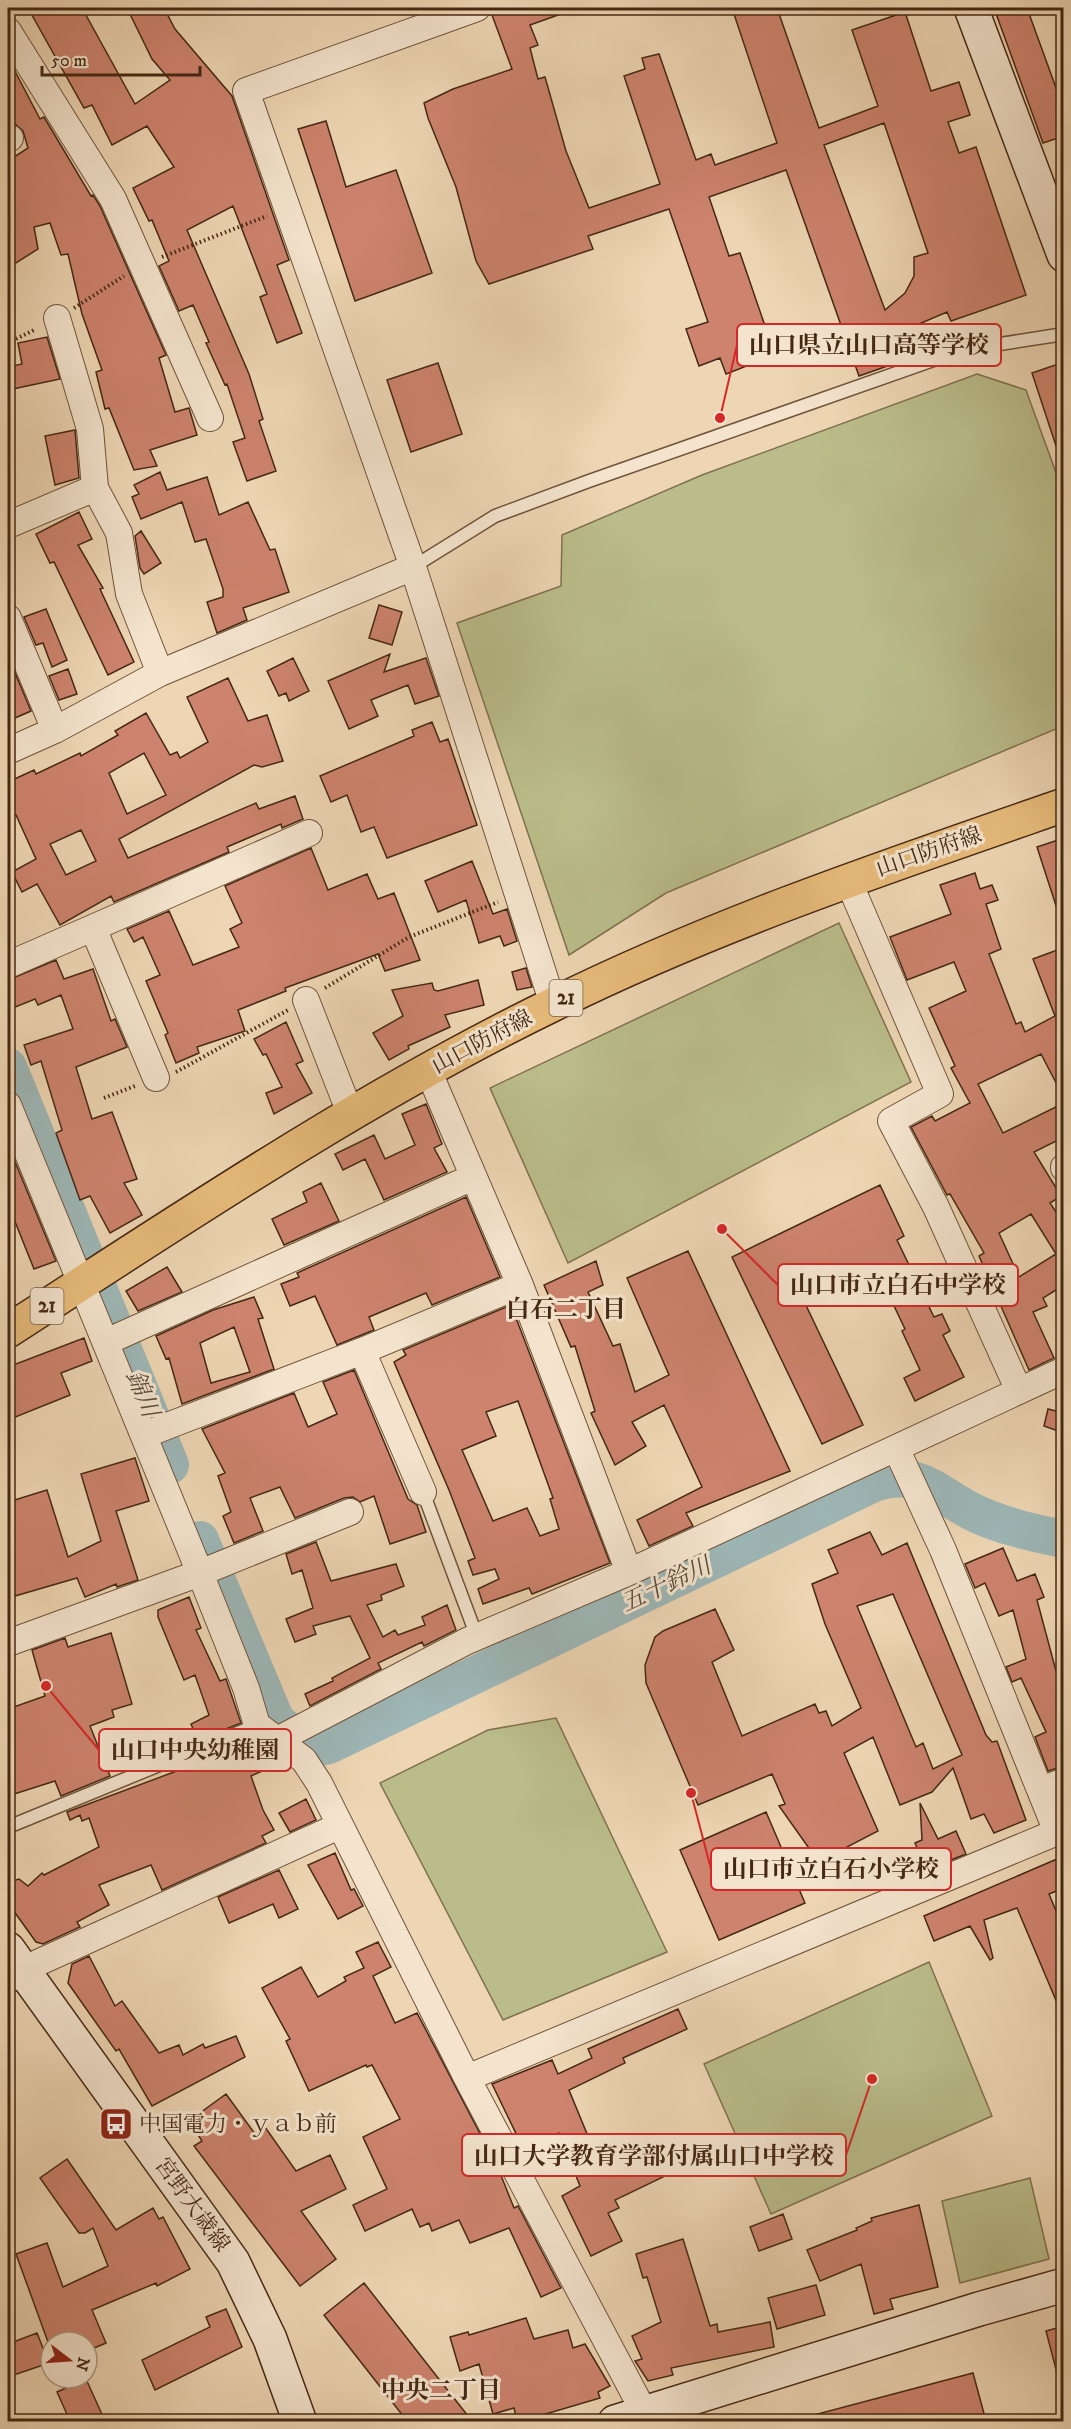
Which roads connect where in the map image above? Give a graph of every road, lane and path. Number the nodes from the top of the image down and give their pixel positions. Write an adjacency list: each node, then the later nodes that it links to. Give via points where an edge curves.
1 (477, 8): 10 (street, via 246,91)
2 (971, 8): 4 (street)
3 (8, 31): 7 (street, via 113,199)
4 (1064, 255)
5 (57, 318): 8 (street, via 90,429)
6 (1064, 334): 10 (lane, via 962,350 589,481 495,516)
7 (210, 418)
8 (95, 488): 9 (street); 12 (street, via 119,533 129,594)
9 (8, 525)
10 (413, 567): 12 (street); 21 (street)
11 (8, 618): 13 (street)
12 (160, 673): 13 (street)
13 (54, 730): 14 (street)
14 (8, 751)
15 (1064, 805): 17 (main road, 山口防府線 / 21)
16 (309, 833): 18 (street)
17 (848, 880): 21 (main road, 山口防府線 / 21, via 684,944); 33 (street, via 940,1094 891,1121 936,1207)
18 (93, 928): 19 (street); 23 (street)
19 (8, 965)
20 (306, 1000): 24 (street)
21 (553, 1004): 22 (main road, 山口防府線 / 21)
22 (429, 1070): 24 (main road, 山口防府線 / 21); 26 (street)
23 (156, 1077)
24 (351, 1113): 27 (main road, 山口防府線 / 21)
25 (10, 1120): 27 (street)
26 (473, 1177): 28 (street); 30 (street)
27 (91, 1277): 29 (main road, 山口防府線 / 21); 30 (street)
28 (519, 1285): 31 (street); 38 (street)
29 (8, 1331)
30 (106, 1342): 34 (street)
31 (362, 1351): 34 (street); 36 (street)
32 (1064, 1370): 33 (street)
33 (1019, 1391): 35 (street)
34 (144, 1435): 39 (street)
35 (899, 1455): 38 (street); 43 (street)
36 (423, 1492): 40 (lane)
37 (350, 1512): 39 (street)
38 (629, 1572): 40 (street)
39 (200, 1573): 41 (street); 42 (street)
40 (477, 1637): 42 (street, via 304,1725)
41 (8, 1643)
42 (268, 1732): 44 (street, via 304,1760); 45 (lane)
43 (1052, 1786): 47 (street, via 1057,1832)
44 (339, 1826): 46 (street); 47 (street)
45 (8, 1827)
46 (12, 1966): 50 (street, 宮野大歳線, via 233,2262 270,2339)
47 (467, 2078): 49 (street)
48 (1064, 2285): 49 (street)
49 (649, 2415)
50 (300, 2421)

